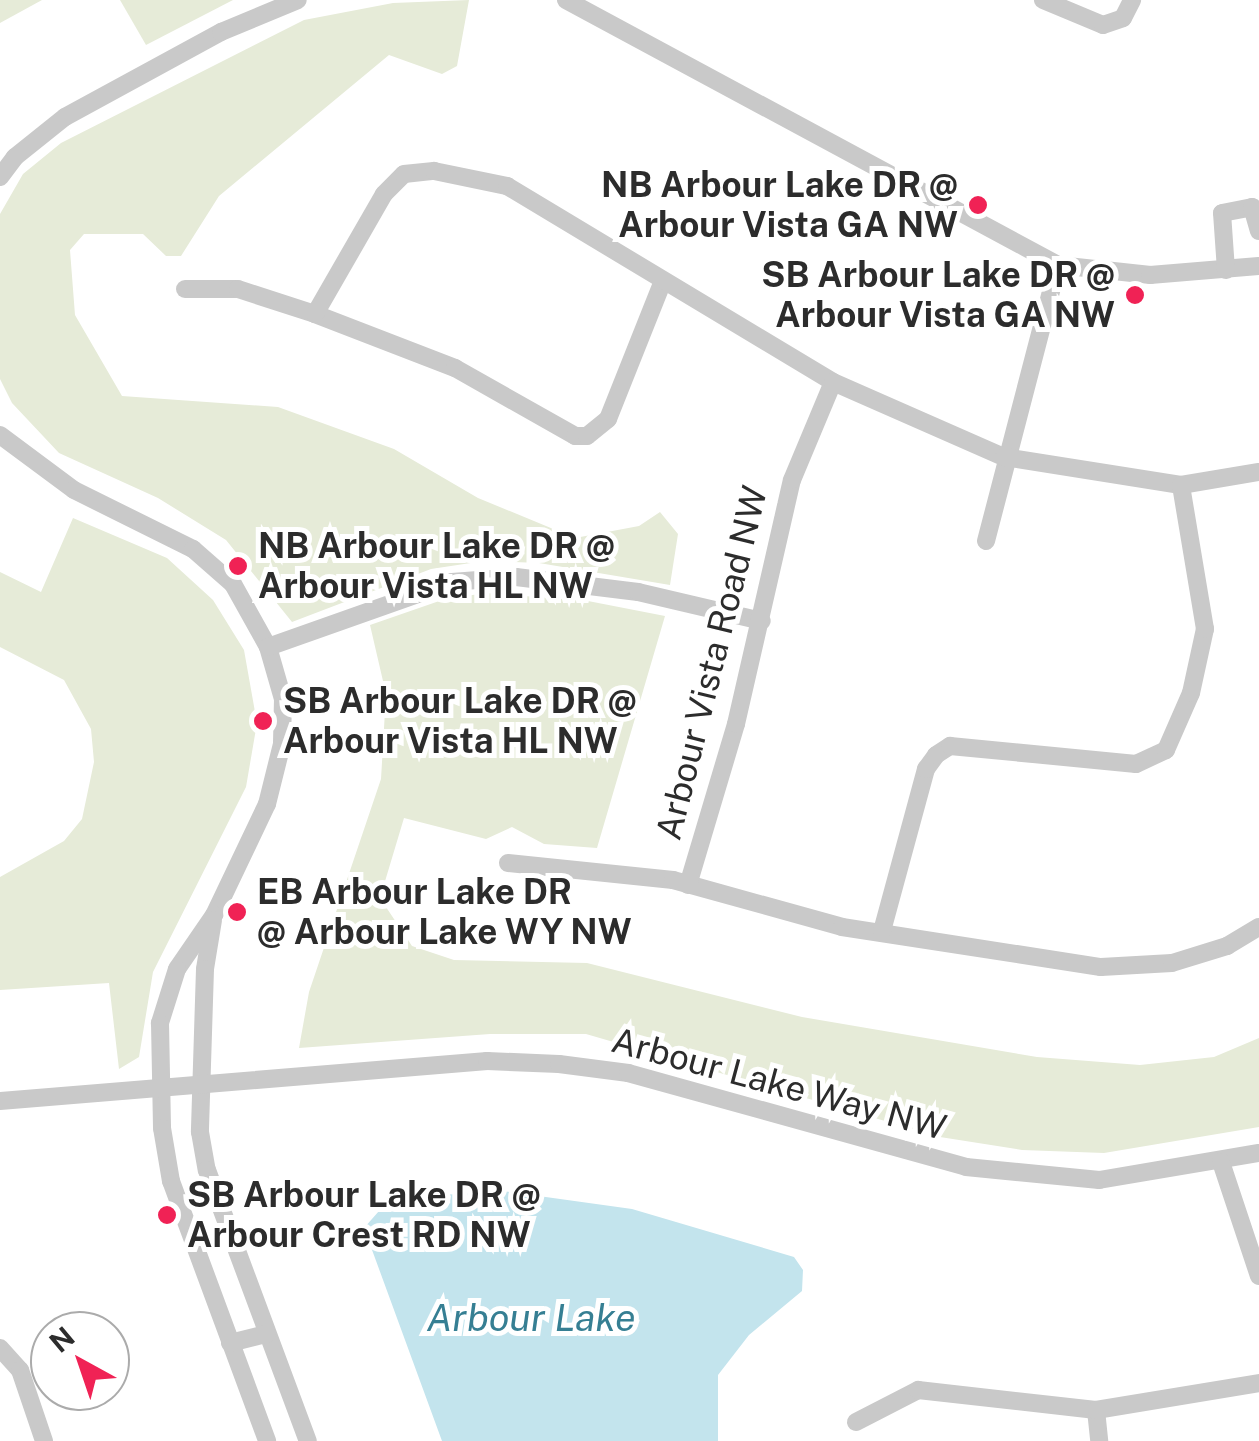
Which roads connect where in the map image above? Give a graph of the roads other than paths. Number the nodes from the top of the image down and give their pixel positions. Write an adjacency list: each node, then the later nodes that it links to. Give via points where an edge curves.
1 (298, 0): 5 (street, via 222,32 66,117)
2 (566, 0): 7 (street)
3 (1043, 0): 4 (street, via 1103,25 1122,18)
4 (1132, 0)
5 (0, 177)
6 (1259, 231): 9 (street, via 1252,207 1222,212)
7 (1058, 264): 9 (street, via 1150,275); 15 (street)
8 (1259, 266): 9 (street)
9 (1226, 270)
10 (662, 283): 12 (street, via 506,186 434,171 404,174 384,194); 12 (street, via 608,418 587,436 575,436 456,368); 13 (street)
11 (185, 290): 12 (street, via 238,290)
12 (315, 314)
13 (834, 382): 15 (street); 19 (street, Arbour Vista Road NW, via 792,480)
14 (0, 434): 20 (street, via 74,490 193,549 233,584)
15 (1004, 456): 17 (street); 18 (street)
16 (1259, 472): 17 (street)
17 (1182, 485): 25 (street, via 1205,629 1191,693 1166,750 1136,764 950,746 926,770)
18 (986, 540)
19 (762, 621): 20 (street, via 638,592 516,577 452,582); 22 (street, Arbour Vista Road NW)
20 (268, 648): 23 (street, via 283,699 282,744 268,804)
21 (508, 863): 22 (street)
22 (688, 884): 25 (street, Arbour Vista Road NW)
23 (214, 915): 26 (street); 27 (street, via 177,969 160,1022)
24 (1259, 928): 25 (street, Arbour Vista Road NW, via 1227,946 1172,962 1100,967)
25 (882, 932)
26 (198, 1084): 27 (street, Arbour Lake Way NW); 30 (street, Arbour Lake Way NW, via 487,1062 559,1064 628,1074 966,1167 1099,1180); 33 (street, via 207,1170)
27 (160, 1087): 28 (street, Arbour Lake Way NW); 34 (street, via 171,1181)
28 (0, 1101)
29 (1256, 1155): 30 (street, Arbour Lake Way NW); 31 (street)
30 (1221, 1162): 32 (street)
31 (1259, 1176)
32 (1259, 1276)
33 (267, 1334): 34 (street); 41 (street)
34 (230, 1343): 40 (street)
35 (0, 1348): 39 (street, via 20,1370)
36 (1259, 1383): 37 (street)
37 (1096, 1410): 38 (street, via 918,1390 889,1399); 42 (street)
38 (856, 1422)
39 (44, 1441)
40 (267, 1441)
41 (308, 1441)
42 (1099, 1441)

